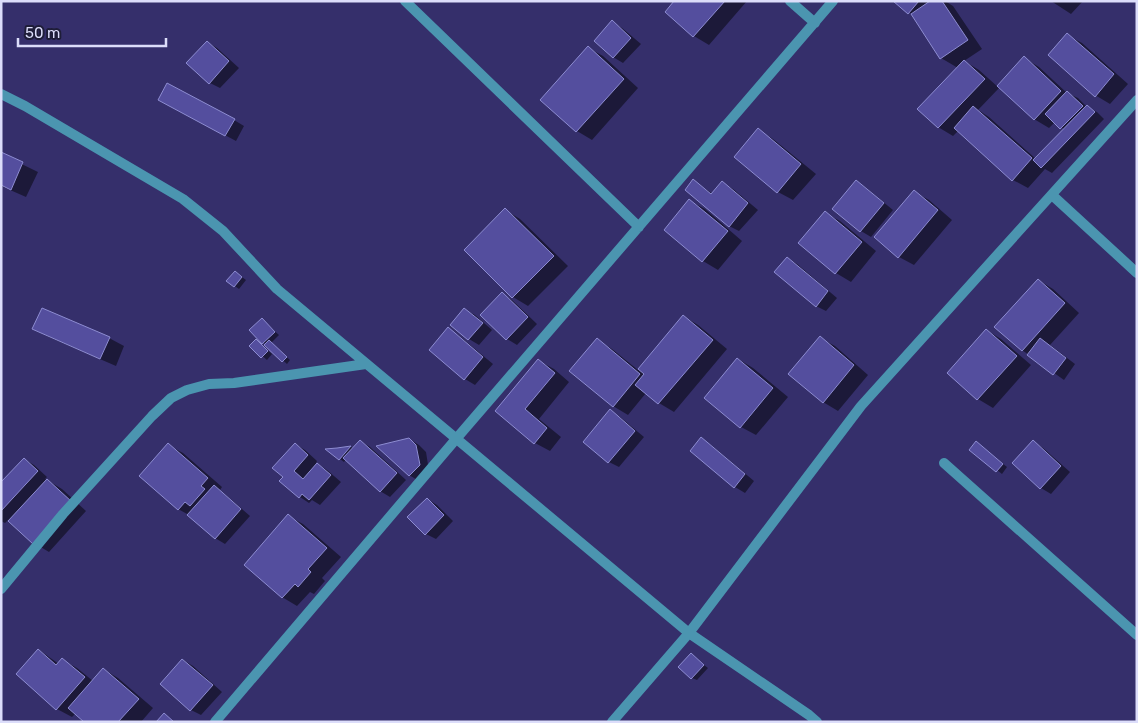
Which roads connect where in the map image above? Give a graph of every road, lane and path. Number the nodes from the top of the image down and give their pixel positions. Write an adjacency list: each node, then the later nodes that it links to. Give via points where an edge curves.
1 (405, 1): 8 (street)
2 (790, 1): 4 (street)
3 (834, 1): 4 (street)
4 (815, 23): 8 (street)
5 (1, 94): 10 (street, via 183,199 223,231 277,289)
6 (1137, 100): 7 (street)
7 (1052, 195): 9 (street); 14 (street, via 861,406)
8 (639, 227): 11 (street)
9 (1137, 274)
10 (366, 364): 11 (street); 13 (street, via 210,384 171,398 63,514)
11 (456, 439): 14 (street); 16 (street)
12 (944, 463): 15 (street)
13 (1, 589)
14 (689, 633): 17 (street); 18 (street)
15 (1137, 635)
16 (215, 722)
17 (612, 722)
18 (817, 722)

